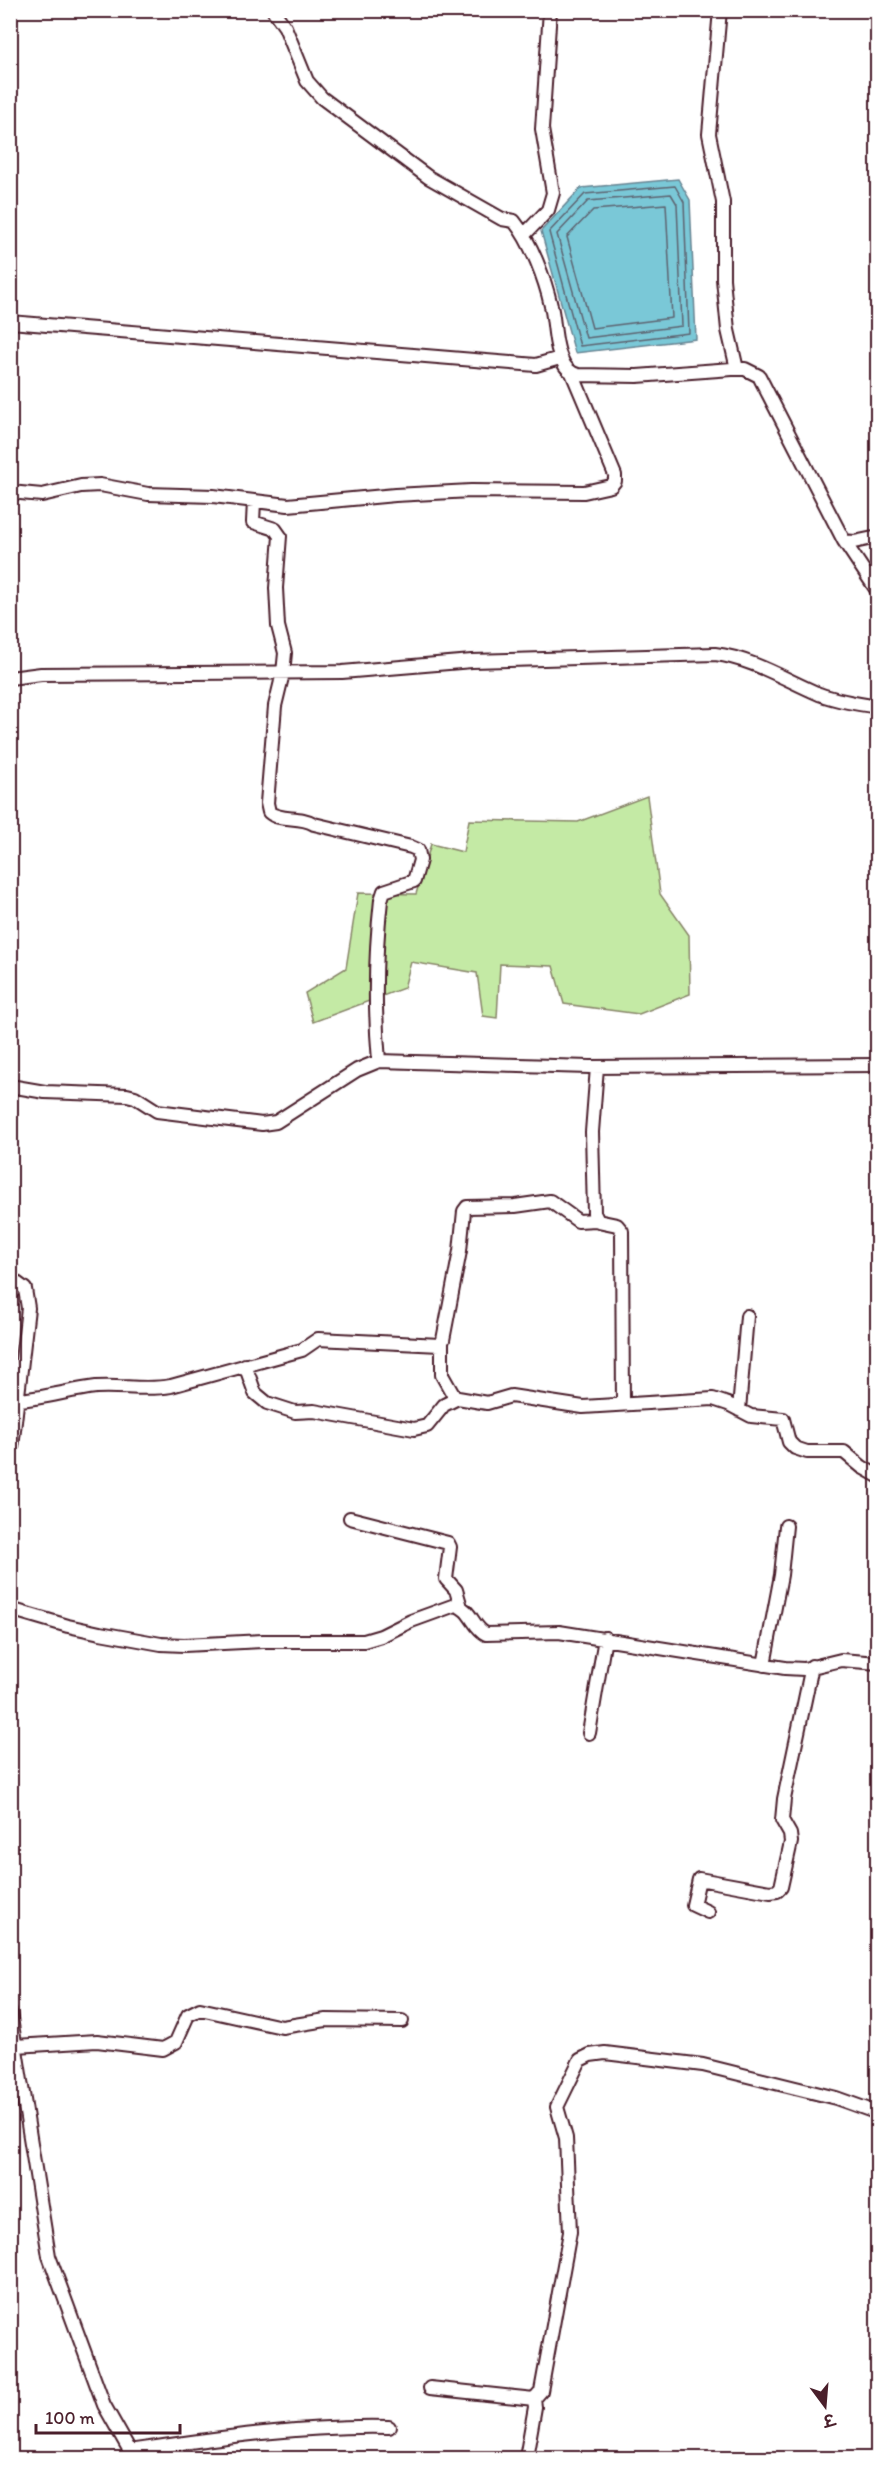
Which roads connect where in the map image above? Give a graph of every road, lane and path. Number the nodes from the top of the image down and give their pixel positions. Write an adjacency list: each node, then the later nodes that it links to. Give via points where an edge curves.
1 (273, 10): 4 (street, via 285,27 307,81 322,98 428,177 502,219 514,221)
2 (550, 10): 4 (street, via 543,129 553,193 543,217)
3 (720, 10): 7 (street, via 709,134 723,202 723,279)
4 (525, 234): 6 (street, via 551,303)
5 (10, 322): 6 (street, via 536,365)
6 (560, 358): 8 (street)
7 (737, 369): 8 (street, via 637,376); 12 (street, via 753,372 766,387)
8 (572, 373): 10 (street, via 615,476 611,486 584,492 395,495 288,505)
9 (10, 492): 10 (street, via 42,495 100,485 148,494)
10 (254, 501): 14 (street, via 253,522 275,529 280,536 276,588 278,626 285,653)
11 (878, 537): 12 (street)
12 (844, 541): 13 (street)
13 (878, 592)
14 (283, 673): 15 (street, via 41,674); 16 (street, via 472,661 730,656 822,695); 17 (street, via 275,706 267,803 270,814 306,819 418,850 419,871 414,881 384,891 381,900 375,963)
15 (10, 678)
16 (878, 707)
17 (379, 1061): 19 (street); 20 (street, via 357,1070 268,1124 157,1111 135,1097 120,1094 45,1092)
18 (878, 1065): 19 (street)
19 (597, 1067): 21 (street, via 592,1132)
20 (10, 1086)
21 (596, 1220): 24 (street, via 578,1221 550,1201 467,1207); 28 (street, via 617,1225 622,1231)
22 (10, 1282): 27 (street, via 22,1286 28,1300)
23 (747, 1316): 29 (street)
24 (442, 1343): 25 (street, via 435,1346 318,1339 303,1350); 26 (street, via 442,1376)
25 (245, 1365): 26 (street, via 259,1398 297,1413 314,1412 414,1429 427,1426 444,1405); 27 (street, via 164,1387 96,1387)
26 (458, 1398): 28 (street, via 487,1403 511,1396 583,1407)
27 (18, 1400): 30 (street)
28 (623, 1404): 29 (street, via 712,1399)
29 (739, 1410): 31 (street, via 752,1416 783,1419 789,1442 795,1448 807,1452 844,1452)
30 (10, 1465)
31 (878, 1476)
32 (350, 1518): 34 (street, via 448,1543 446,1579 456,1590)
33 (786, 1526): 38 (street)
34 (461, 1606): 35 (street, via 445,1607 364,1641 184,1645 89,1631); 36 (street, via 486,1634 559,1632)
35 (10, 1609)
36 (605, 1638): 38 (street); 40 (street)
37 (878, 1663): 39 (street, via 841,1660)
38 (764, 1665): 39 (street, via 794,1669)
39 (812, 1666): 41 (street, via 784,1799 782,1820 791,1842 781,1887 770,1892 699,1880 693,1905)
40 (589, 1733)
41 (708, 1911)
42 (10, 2012): 44 (street)
43 (402, 2021): 44 (street, via 326,2020 282,2027 200,2009 188,2015 176,2042 164,2049 78,2041)
44 (16, 2046): 49 (street, via 49,2256 104,2405)
45 (878, 2113): 47 (street, via 836,2098 689,2062 605,2053 580,2060 557,2107 566,2138 570,2232 543,2386)
46 (430, 2388): 47 (street)
47 (534, 2399): 50 (street)
48 (389, 2427): 49 (street, via 334,2427 208,2439)
49 (132, 2455)
50 (526, 2458)

